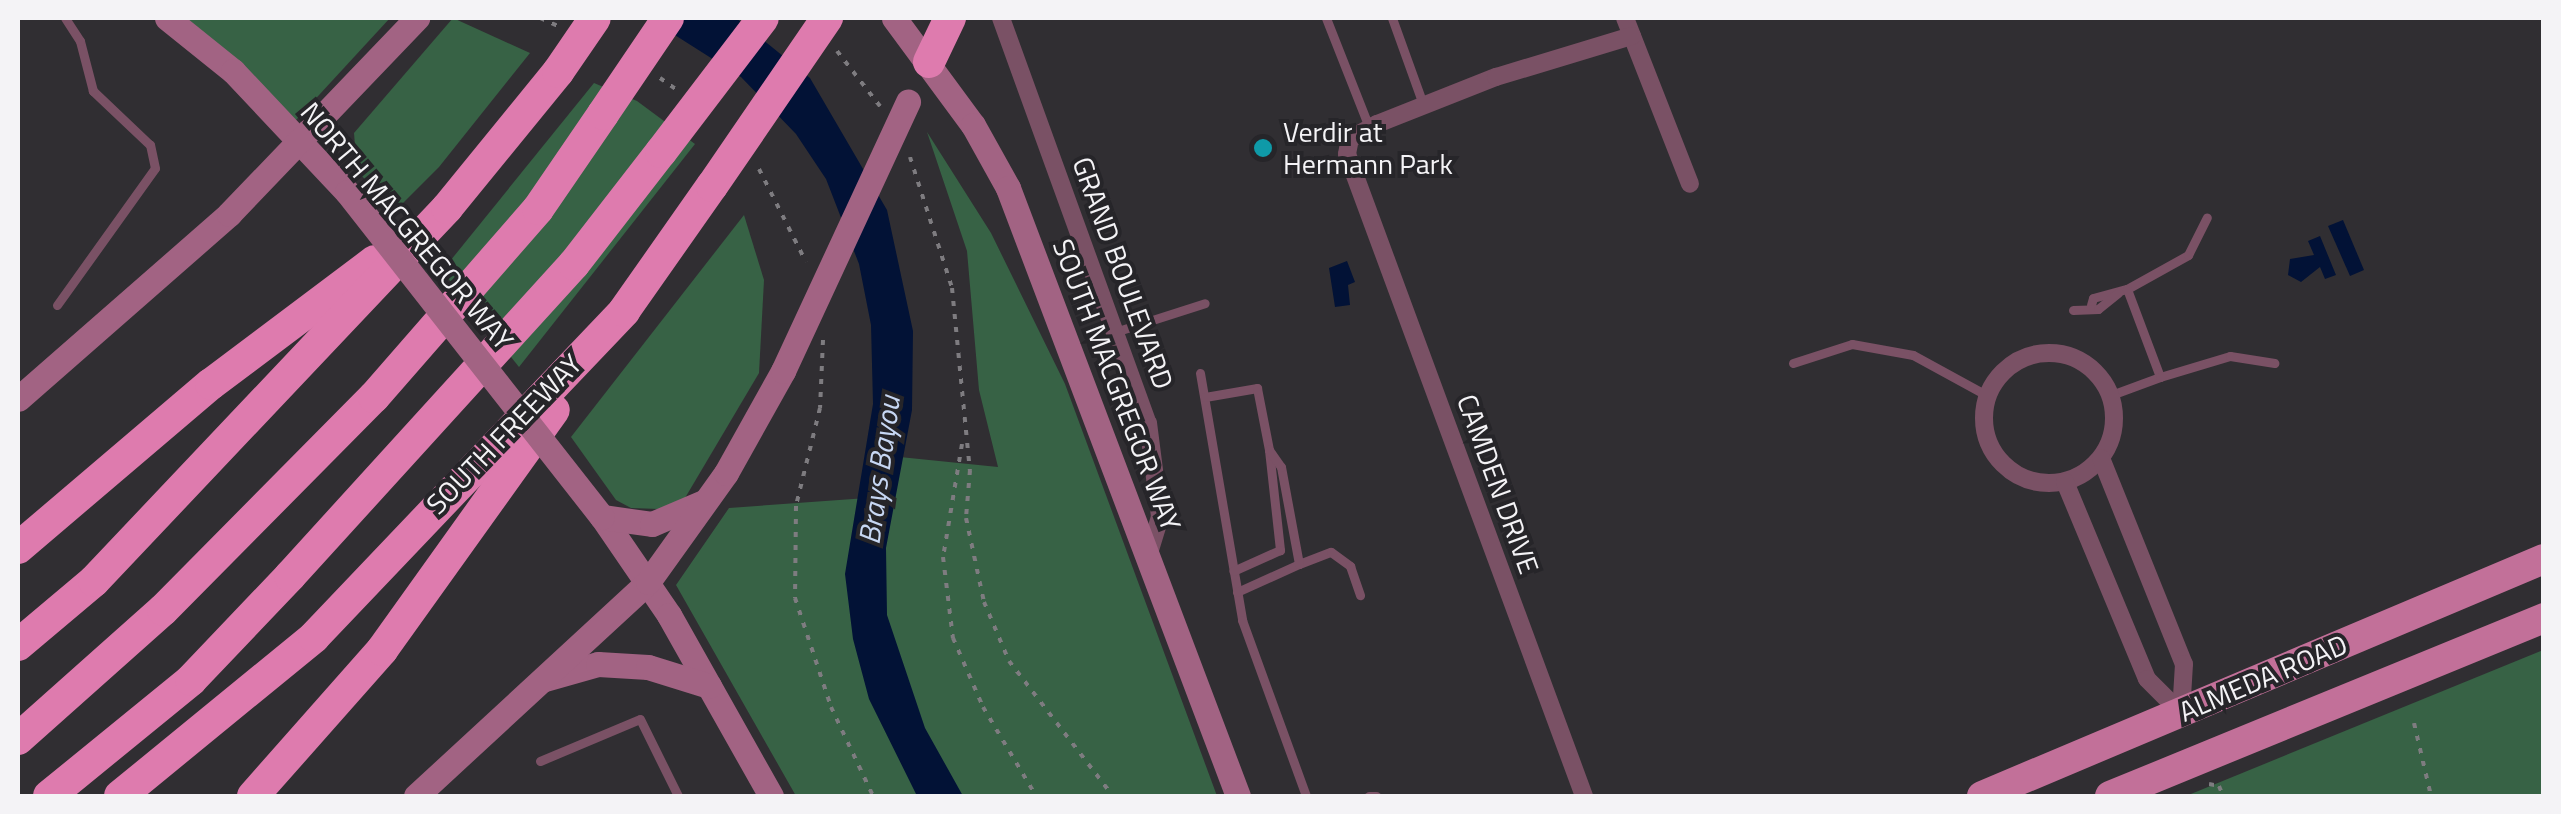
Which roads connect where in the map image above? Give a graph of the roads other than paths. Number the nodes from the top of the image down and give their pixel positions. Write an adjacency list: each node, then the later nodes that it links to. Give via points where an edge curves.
1 (65, 18): 23 (lane, via 80,41 93,91 150,145 154,168)
2 (167, 18): 17 (main road, NORTH MACGREGOR WAY)
3 (596, 18): 19 (highway, bridge)
4 (668, 18): 53 (highway, bridge, via 538,209 374,396 163,610)
5 (763, 18): 56 (highway, bridge, via 574,264 278,589 191,680)
6 (894, 18): 14 (main road, SOUTH MACGREGOR WAY)
7 (950, 18): 14 (highway)
8 (1001, 18): 26 (street, GRAND BOULEVARD)
9 (1326, 18): 16 (lane)
10 (1392, 18): 15 (lane)
11 (408, 27): 17 (main road)
12 (1628, 27): 15 (street); 18 (street)
13 (829, 30): 24 (highway, SOUTH FREEWAY, bridge)
14 (928, 62): 38 (main road, bridge, via 783,371); 41 (main road, SOUTH MACGREGOR WAY, via 1008,188)
15 (1424, 105): 16 (street)
16 (1369, 128): 64 (street, CAMDEN DRIVE, via 1350,139 1347,154)
17 (300, 140): 34 (main road, via 229,214); 39 (main road, NORTH MACGREGOR WAY, bridge)
18 (1690, 184)
19 (447, 208): 40 (highway, via 211,384); 49 (highway, via 94,581)
20 (2207, 217): 21 (lane, via 2188,255)
21 (2122, 291): 25 (lane); 30 (lane)
22 (1205, 303): 26 (lane)
23 (58, 305)
24 (624, 310): 57 (highway, SOUTH FREEWAY, via 314,636); 58 (highway, via 382,650)
25 (2073, 310)
26 (1118, 332): 41 (street, GRAND BOULEVARD, via 1160,475 1160,516)
27 (1793, 363): 31 (lane, via 1852,344 1912,355)
28 (2274, 364): 30 (lane, via 2230,356)
29 (1200, 373): 33 (lane)
30 (2160, 378): 32 (lane)
31 (1988, 396): 32 (street, via 2018,360 2056,352 2090,367); 37 (street, via 1984,428 2004,466 2043,484)
32 (2111, 396): 36 (street, via 2113,428)
33 (1204, 397): 35 (lane, via 1257,388); 44 (lane)
34 (18, 399)
35 (1269, 450): 43 (lane, via 1281,467); 44 (lane, via 1280,550)
36 (2102, 458): 37 (street); 52 (street, via 2184,664)
37 (2065, 482): 52 (street, via 2148,679)
38 (709, 498): 39 (main road, via 652,524); 45 (main road)
39 (602, 517): 45 (main road, NORTH MACGREGOR WAY)
40 (18, 548)
41 (1150, 553): 62 (main road, SOUTH MACGREGOR WAY)
42 (2544, 560): 52 (main road, ALMEDA ROAD)
43 (1299, 564): 46 (lane); 47 (lane, via 1331,552 1350,566)
44 (1234, 571): 46 (lane)
45 (648, 582): 50 (main road); 51 (main road, NORTH MACGREGOR WAY)
46 (1237, 592): 63 (lane)
47 (1360, 595)
48 (2544, 618): 54 (main road, ALMEDA ROAD)
49 (18, 645)
50 (540, 680): 51 (main road, via 598,664 648,667); 59 (main road)
51 (709, 686): 61 (main road, NORTH MACGREGOR WAY)
52 (2181, 713): 54 (main road); 65 (main road, ALMEDA ROAD)
53 (18, 738)
54 (2200, 760): 66 (main road, ALMEDA ROAD)
55 (540, 761): 60 (lane, via 640,719)
56 (48, 796)
57 (120, 796)
58 (252, 796)
59 (416, 796)
60 (678, 796)
61 (771, 796)
62 (1238, 796)
63 (1306, 796)
64 (1584, 796)
65 (1982, 796)
66 (2110, 796)

